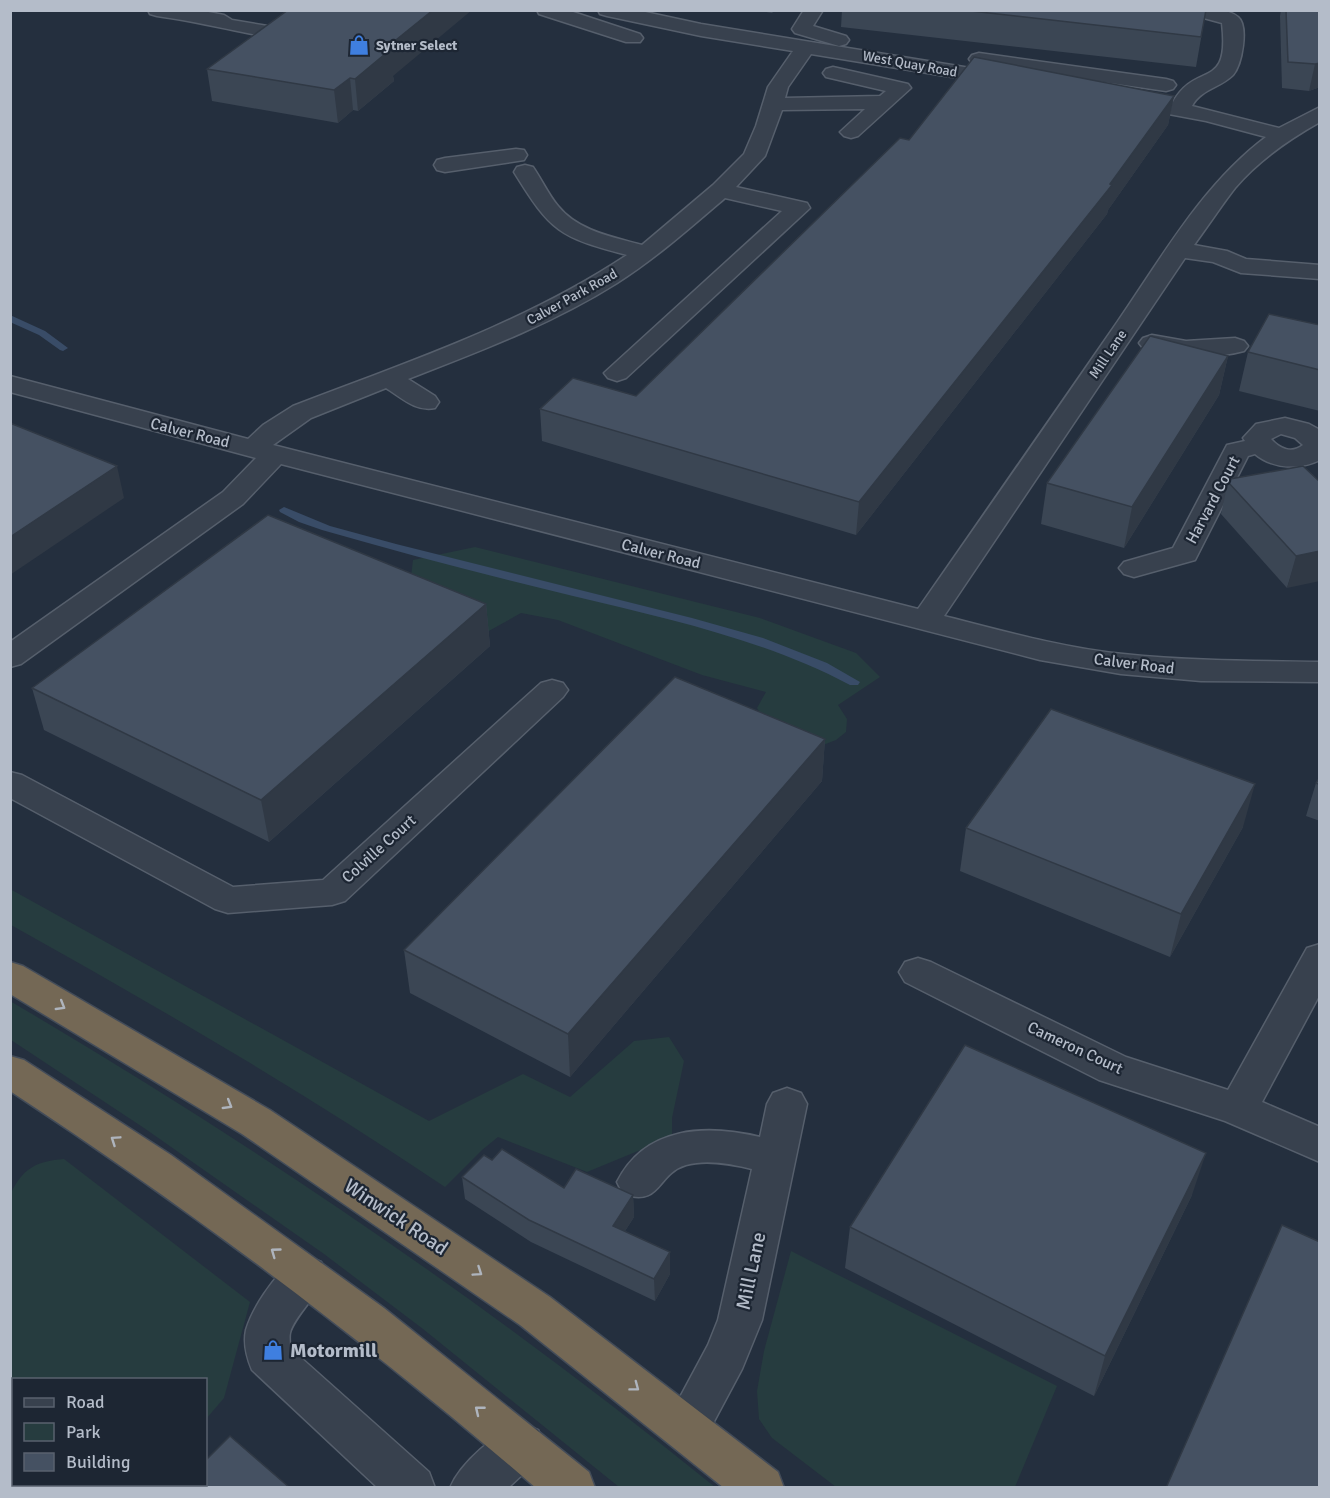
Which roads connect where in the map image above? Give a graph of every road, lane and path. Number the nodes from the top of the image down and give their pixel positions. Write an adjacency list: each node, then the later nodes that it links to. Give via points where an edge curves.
1 (158, 10): 6 (street)
2 (546, 10): 8 (street, via 658,41)
3 (607, 10): 7 (street, West Quay Road)
4 (814, 10): 9 (street, Calver Park Road)
5 (1196, 10): 12 (street, via 1232,20 1236,43 1228,70)
6 (223, 15): 10 (street, via 226,25 293,28)
7 (646, 16): 8 (street, West Quay Road)
8 (701, 30): 9 (street, West Quay Road)
9 (797, 39): 12 (street, via 837,40); 13 (street, West Quay Road); 16 (street, Calver Park Road)
10 (264, 50)
11 (833, 73): 15 (street, via 901,88)
12 (1191, 90): 17 (street)
13 (1085, 93)
14 (1108, 97): 17 (street)
15 (884, 102): 16 (street); 19 (street)
16 (773, 105): 22 (street, Calver Park Road, via 754,156)
17 (1180, 109): 20 (street)
18 (1320, 113): 20 (street, Mill Lane)
19 (851, 132)
20 (1282, 135): 23 (street, Mill Lane, via 1228,183)
21 (446, 165): 24 (street, via 520,164 561,222)
22 (721, 190): 24 (street, Calver Park Road); 32 (street, via 799,208)
23 (1179, 250): 26 (street); 30 (street, Mill Lane)
24 (646, 253): 28 (street, Calver Park Road)
25 (1320, 255): 26 (street, via 1252,249)
26 (1219, 256): 27 (street, via 1241,266)
27 (1320, 272)
28 (550, 311): 29 (street); 33 (street, Calver Park Road)
29 (576, 324)
30 (1121, 336): 31 (street, via 1186,349); 39 (street, Mill Lane)
31 (1235, 346)
32 (617, 373)
33 (388, 378): 35 (street); 36 (street, Calver Park Road, via 302,412 273,431)
34 (10, 384): 36 (street, Calver Road)
35 (426, 402)
36 (264, 451): 39 (street, Calver Road); 40 (street, via 233,498)
37 (1313, 452): 38 (street, Harvard Court, via 1278,456 1260,445 1237,451 1185,554)
38 (1134, 568)
39 (925, 622): 41 (street, Calver Road, via 1040,651 1121,664 1201,671)
40 (10, 657)
41 (1320, 672)
42 (552, 690): 43 (street, Colville Court, via 332,892 228,900)
43 (10, 783)
44 (1320, 958): 49 (street)
45 (918, 972): 49 (street, Cameron Court, via 1113,1069)
46 (10, 976): 54 (highway, Winwick Road, one-way to 54, via 256,1122 535,1311)
47 (10, 1071): 53 (highway, one-way to 47, via 201,1198)
48 (787, 1104): 51 (street, Mill Lane)
49 (1238, 1109): 50 (street, Cameron Court)
50 (1320, 1145)
51 (774, 1158): 52 (street, via 743,1150 694,1147 671,1153); 54 (street, Mill Lane, via 740,1320)
52 (638, 1182)
53 (306, 1275): 55 (highway, one-way to 53); 56 (street, via 279,1309 268,1331 268,1356)
54 (687, 1427): 59 (highway, Winwick Road)
55 (522, 1445): 57 (street); 58 (highway)
56 (412, 1488)
57 (473, 1488)
58 (572, 1488)
59 (761, 1488)

